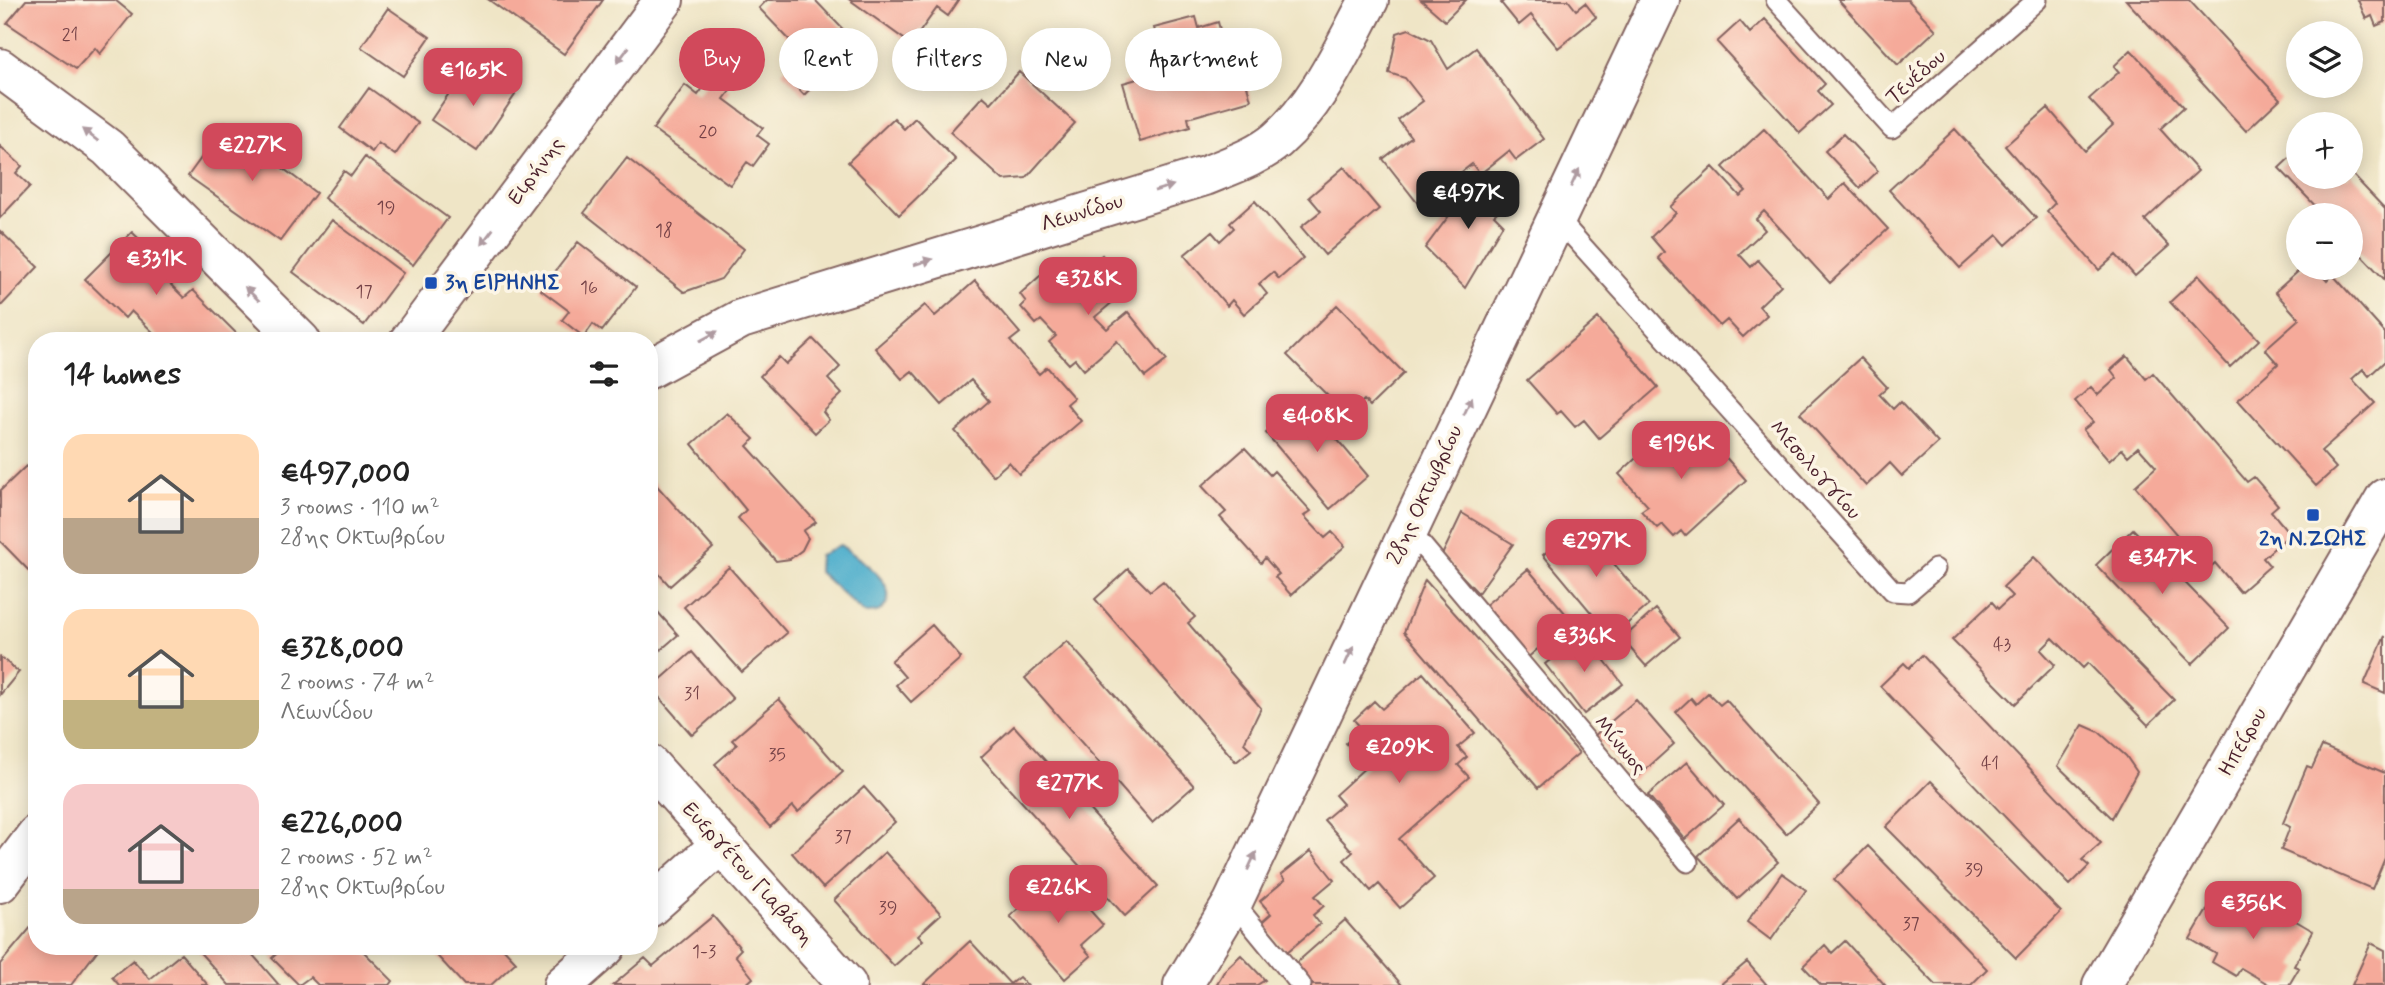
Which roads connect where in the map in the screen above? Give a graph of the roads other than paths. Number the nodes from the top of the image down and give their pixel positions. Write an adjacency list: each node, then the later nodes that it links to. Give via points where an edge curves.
1 (664, 0): 9 (street, Ειρήνης, one-way to 9)
2 (1370, 0): 10 (street, Λεωνίδου, one-way to 2, via 741,319 1205,176 1247,159 1276,141 1301,115)
3 (1660, 0): 7 (street, 28ης Οκτωβρίου, one-way to 3)
4 (1776, 0): 5 (lane, Τενέδου, via 1892,128)
5 (2037, 0)
6 (0, 68): 8 (street, one-way to 6, via 108,148)
7 (1557, 218): 12 (street, 28ης Οκτωβρίου, one-way to 7); 13 (lane, Μεσολογγίου, via 1893,591 1908,592)
8 (292, 332)
9 (416, 332)
10 (658, 364)
11 (2385, 498): 26 (street, Ηπείρου)
12 (1409, 530): 17 (lane, Μίνωος); 20 (street, 28ης Οκτωβρίου, one-way to 12)
13 (1935, 569)
14 (658, 774): 15 (street, Ευεργέτου Γιαβάση)
15 (721, 845): 19 (street); 23 (street, Ευεργέτου Γιαβάση)
16 (28, 846): 18 (street)
17 (1688, 862)
18 (0, 883)
19 (658, 900)
20 (1233, 902): 24 (street, 28ης Οκτωβρίου); 25 (lane)
21 (597, 955): 22 (street)
22 (562, 985)
23 (847, 985)
24 (1183, 985)
25 (1301, 985)
26 (2102, 985)

